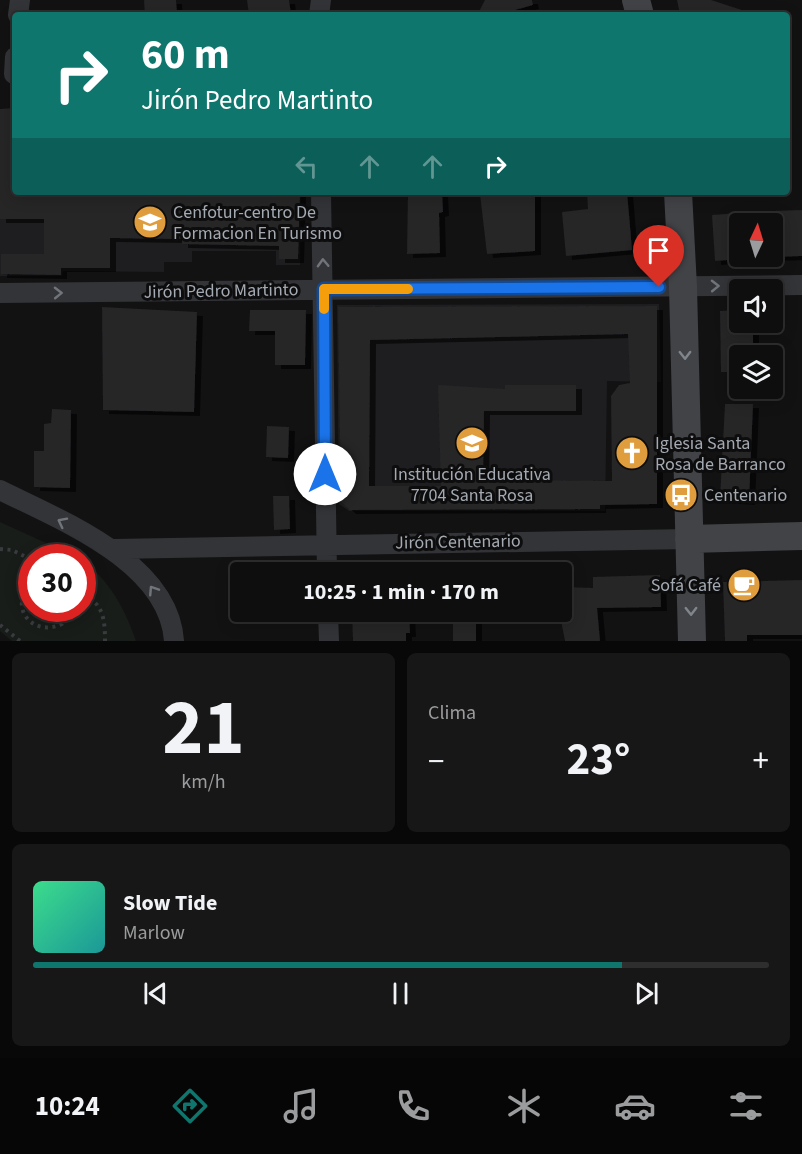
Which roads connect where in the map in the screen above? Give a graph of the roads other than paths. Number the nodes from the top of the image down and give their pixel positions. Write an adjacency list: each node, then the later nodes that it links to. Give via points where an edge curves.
1 (321, 195): 5 (street, one-way to 1)
2 (678, 195): 4 (main road)
3 (802, 285): 4 (street, Jirón Pedro Martinto, one-way to 3)
4 (683, 286): 5 (street, Jirón Pedro Martinto); 9 (main road, one-way to 9)
5 (324, 289): 6 (street, Jirón Pedro Martinto, one-way to 5); 10 (street)
6 (0, 293)
7 (0, 490): 11 (street, one-way to 7)
8 (802, 536): 9 (main road, Jirón Centenario)
9 (689, 539): 10 (street, Jirón Centenario); 16 (main road, one-way to 16)
10 (326, 544): 11 (street, Jirón Centenario); 12 (street)
11 (114, 549): 14 (street, one-way to 11, via 163,605 147,581)
12 (327, 562)
13 (328, 622): 15 (street)
14 (174, 641)
15 (329, 641)
16 (692, 641)

